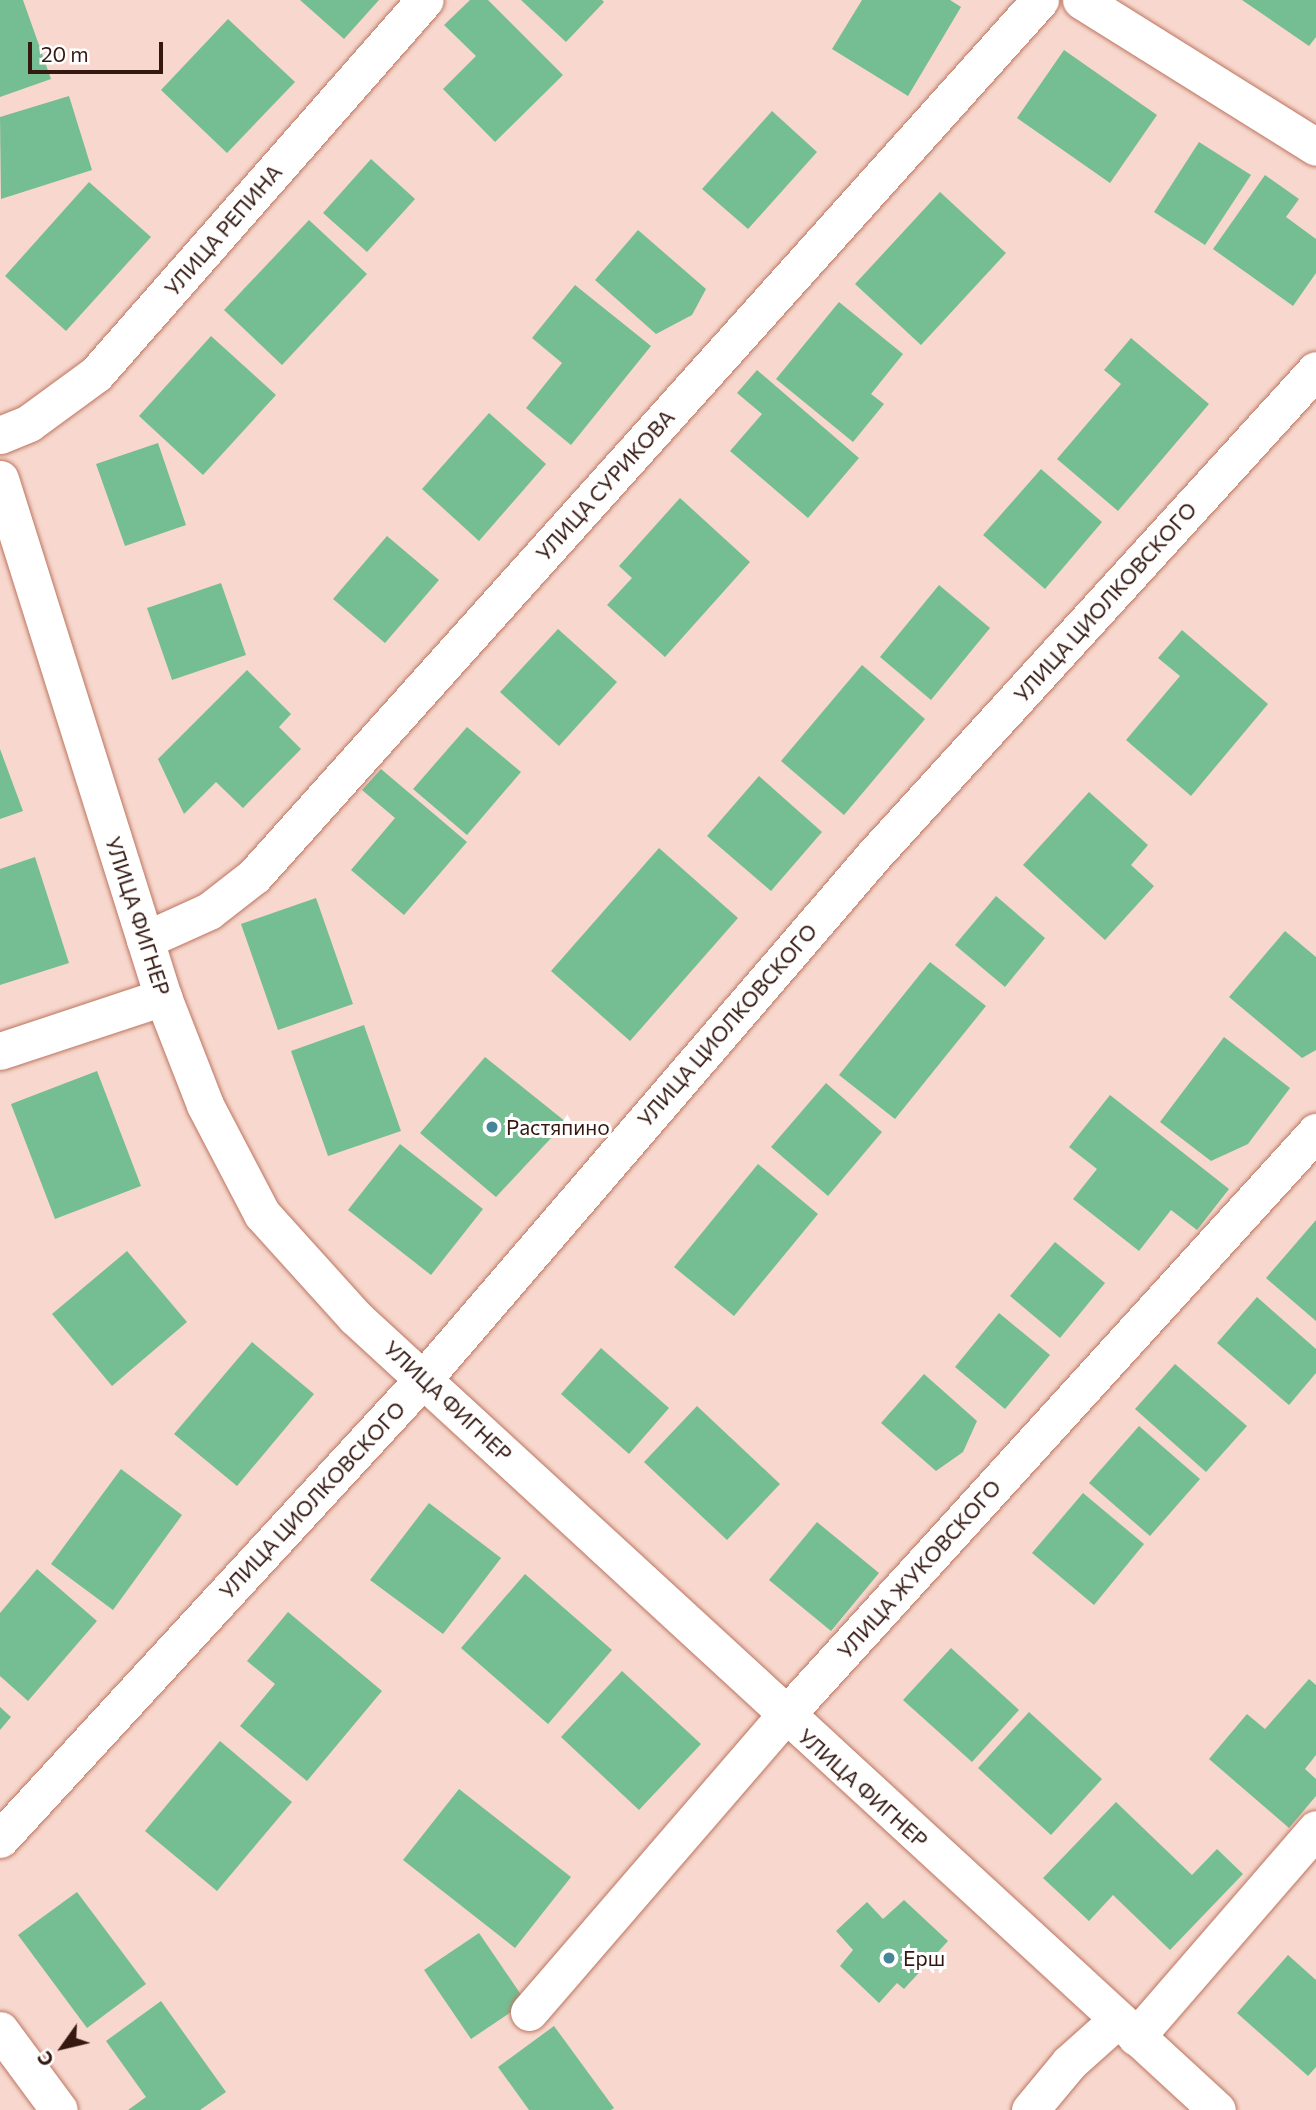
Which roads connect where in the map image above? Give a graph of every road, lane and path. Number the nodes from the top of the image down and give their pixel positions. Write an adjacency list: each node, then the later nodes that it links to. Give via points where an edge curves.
1 (425, 0): 6 (street, УЛИЦА РЕПИНА, via 96,374 39,417)
2 (1040, 0): 8 (street, УЛИЦА СУРИКОВА, via 254,877 209,911)
3 (1081, 0): 4 (street)
4 (1316, 147)
5 (1316, 370): 12 (street, УЛИЦА ЦИОЛКОВСКОГО, via 874,855)
6 (0, 435)
7 (3, 500): 8 (street, УЛИЦА ФИГНЕР)
8 (145, 940): 9 (street, УЛИЦА ФИГНЕР)
9 (163, 997): 10 (street); 12 (street, УЛИЦА ФИГНЕР, via 205,1105 262,1214 355,1317)
10 (0, 1051)
11 (1316, 1132): 13 (street, УЛИЦА ЖУКОВСКОГО)
12 (425, 1377): 13 (street, УЛИЦА ФИГНЕР); 15 (street, УЛИЦА ЦИОЛКОВСКОГО)
13 (784, 1717): 16 (street, УЛИЦА ЖУКОВСКОГО); 17 (street, УЛИЦА ФИГНЕР)
14 (1316, 1829): 17 (street)
15 (0, 1839)
16 (529, 2012)
17 (1126, 2028): 20 (street, via 1069,2063); 21 (street, УЛИЦА ФИГНЕР)
18 (0, 2030): 19 (street)
19 (59, 2110)
20 (1030, 2110)
21 (1217, 2110)

